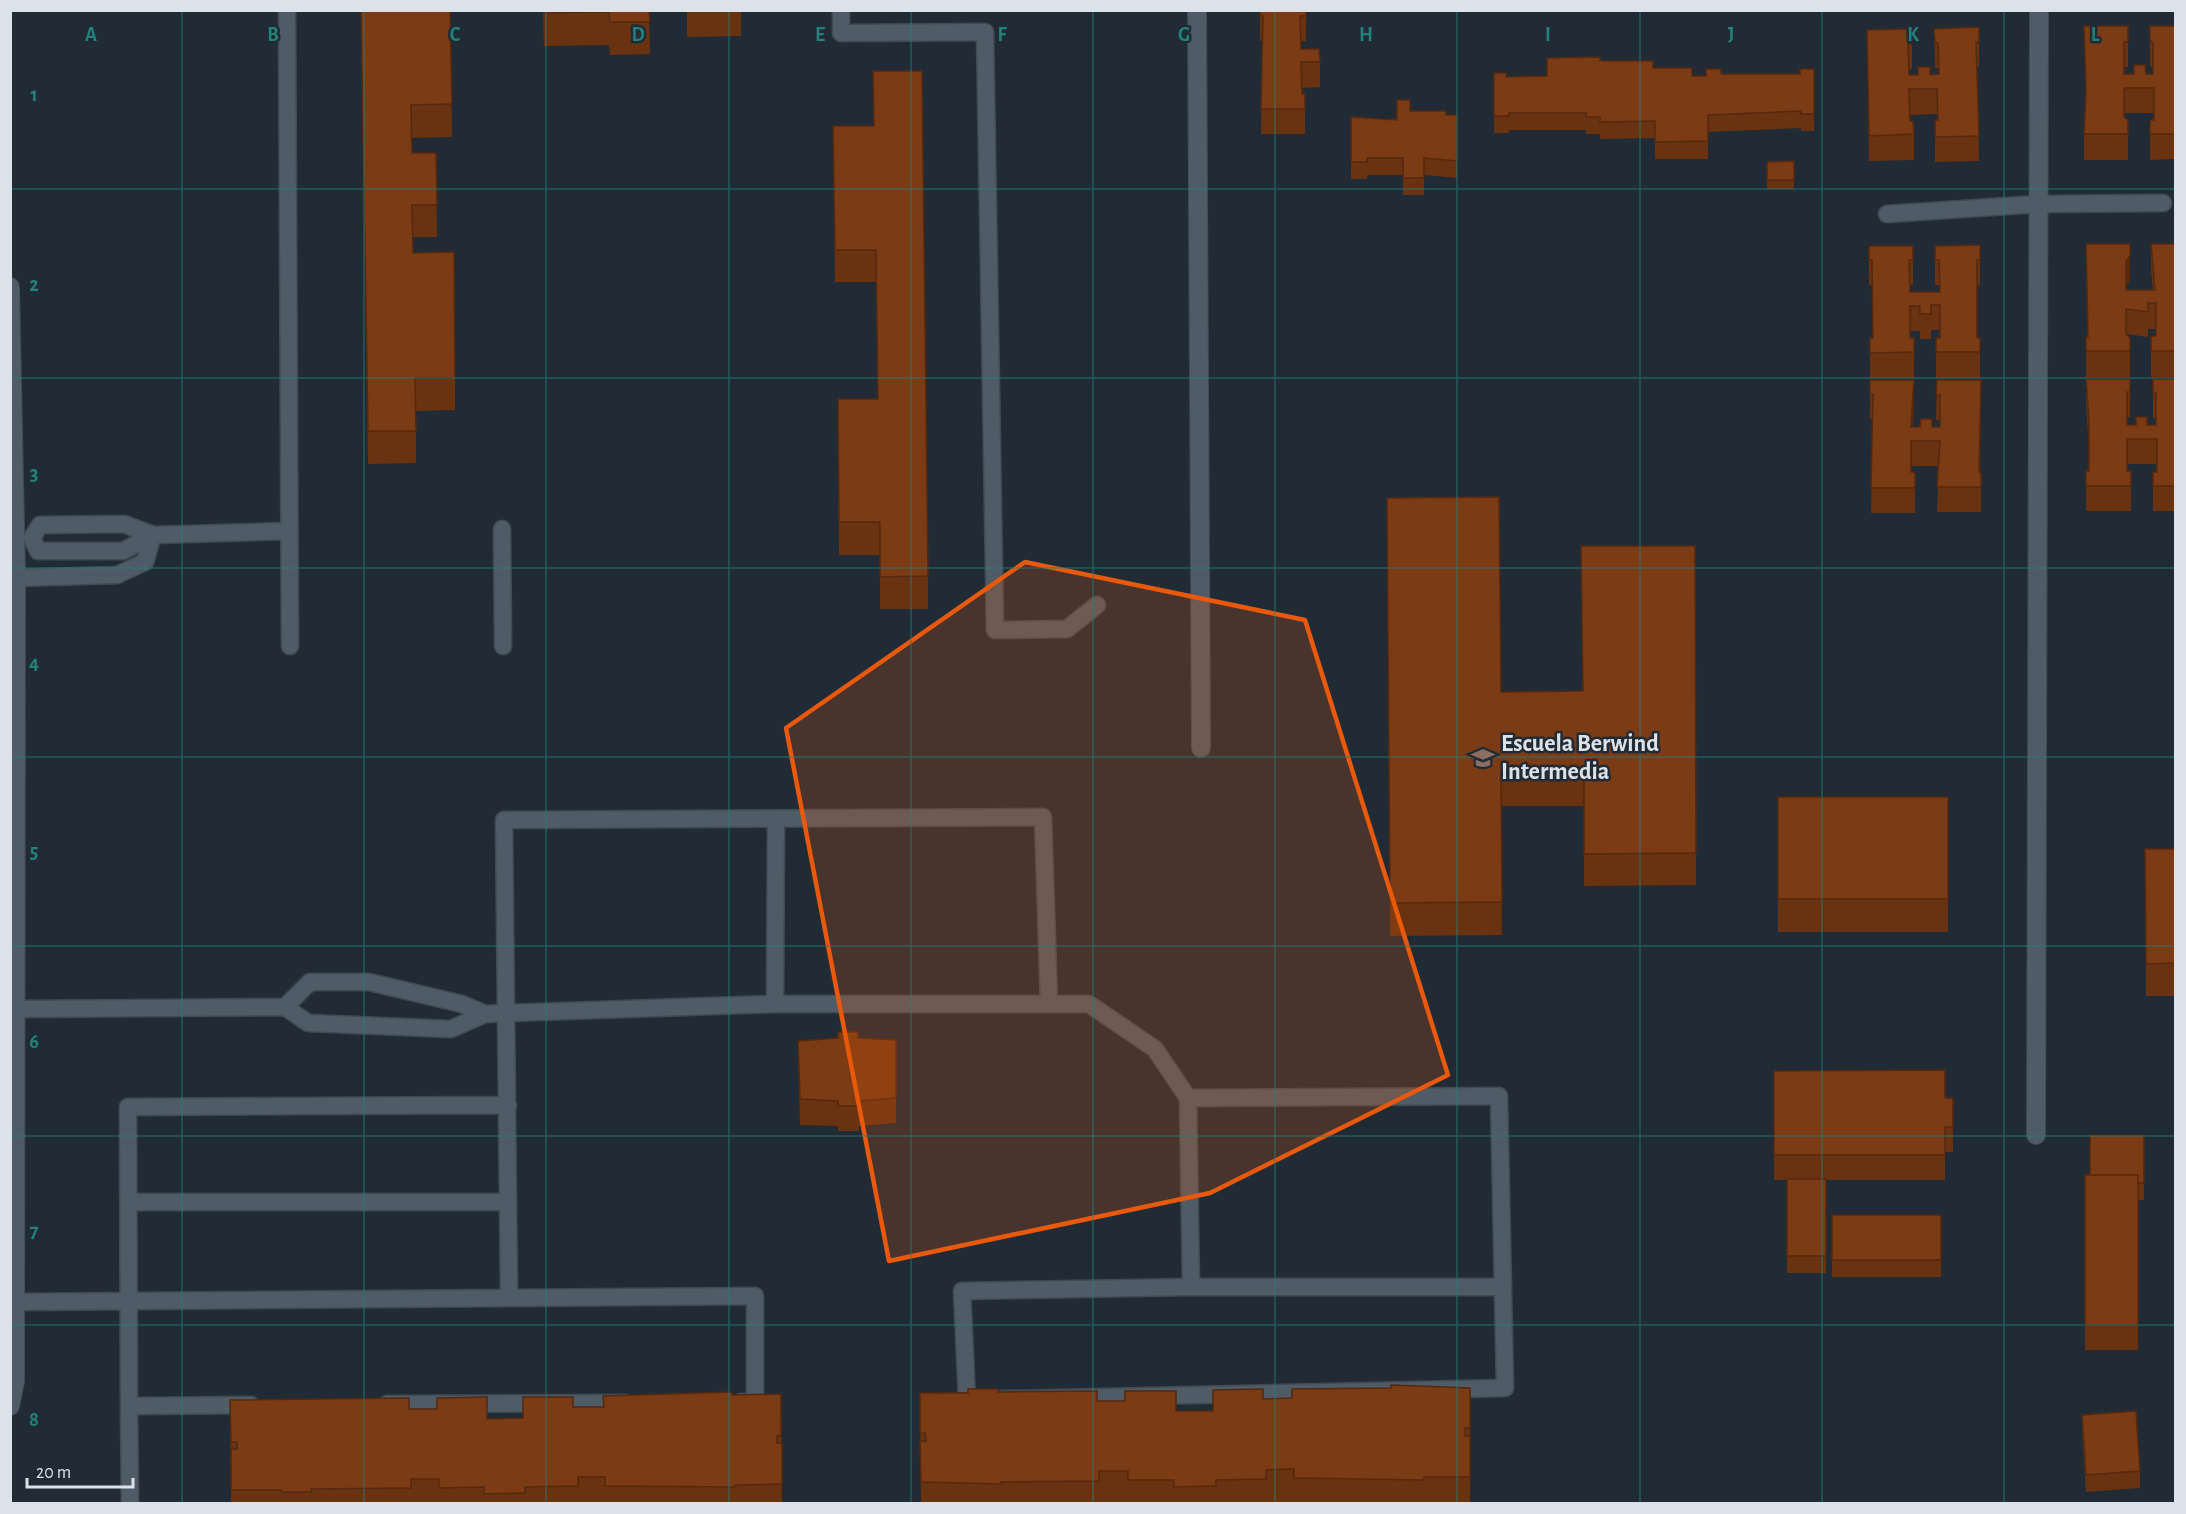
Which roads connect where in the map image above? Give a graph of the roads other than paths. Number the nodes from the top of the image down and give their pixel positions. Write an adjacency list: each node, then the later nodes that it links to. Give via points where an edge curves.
1 (287, 10): 10 (lane)
2 (841, 10): 14 (lane, via 841,33 985,32 995,630 1067,629)
3 (1197, 10): 17 (street)
4 (2039, 10): 6 (street)
5 (2163, 203): 6 (lane)
6 (2038, 204): 7 (lane); 27 (street)
7 (1887, 214)
8 (10, 287): 12 (street)
9 (502, 529): 16 (lane)
10 (288, 531): 11 (lane); 15 (lane)
11 (153, 535): 12 (lane, via 124,524 40,525); 12 (lane, via 123,551 38,551); 13 (lane, via 145,562 117,575)
12 (24, 538): 13 (street)
13 (16, 578): 22 (street)
14 (1097, 605)
15 (290, 646)
16 (503, 646)
17 (1201, 748)
18 (776, 819): 19 (lane); 20 (lane, via 1043,817); 23 (lane, via 504,820)
19 (775, 1004): 20 (lane); 23 (lane)
20 (1048, 1004): 25 (lane, via 1089,1004 1155,1049)
21 (285, 1007): 22 (lane); 24 (lane, via 308,1023 451,1029); 24 (lane, via 310,982 369,982 462,1004)
22 (15, 1009): 34 (street)
23 (507, 1013): 24 (lane); 26 (lane)
24 (485, 1014)
25 (1188, 1098): 30 (lane); 31 (lane, via 1499,1096)
26 (508, 1106): 28 (lane, via 128,1107); 29 (lane)
27 (2036, 1135)
28 (129, 1202): 29 (lane); 33 (lane)
29 (508, 1202): 32 (lane)
30 (1191, 1287): 31 (lane); 31 (lane, via 962,1291 967,1400 1505,1388)
31 (1503, 1287)
32 (509, 1298): 33 (lane); 35 (lane, via 755,1296 755,1402)
33 (129, 1300): 34 (lane); 40 (lane)
34 (15, 1302): 39 (street, via 15,1381)
35 (720, 1402)
36 (637, 1403): 37 (lane)
37 (365, 1404)
38 (271, 1405): 40 (lane)
39 (10, 1406)
40 (129, 1406): 41 (lane)
41 (130, 1503)

